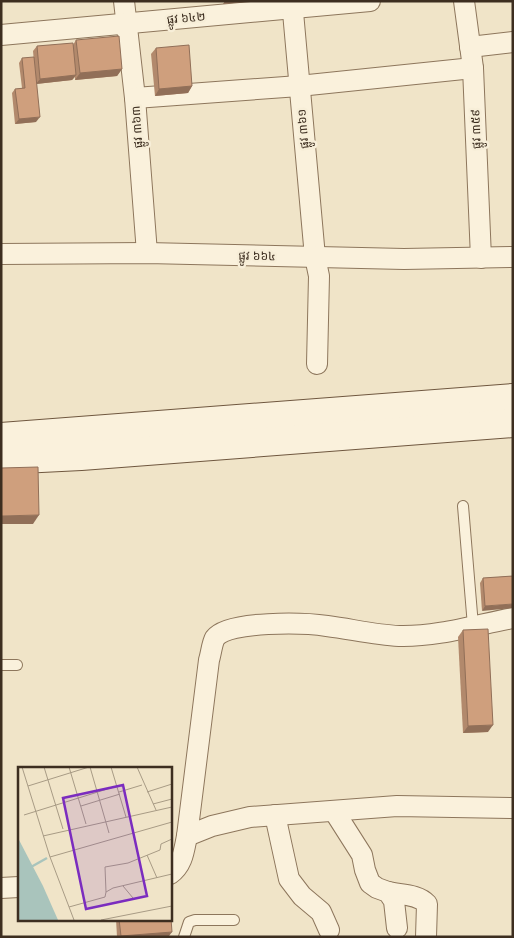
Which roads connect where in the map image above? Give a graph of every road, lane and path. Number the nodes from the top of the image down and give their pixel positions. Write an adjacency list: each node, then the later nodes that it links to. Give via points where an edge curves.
1 (124, 1): 5 (street, ផ្លូវ ៣៦៣)
2 (370, 1): 4 (street, ផ្លូវ ៦៤២)
3 (464, 1): 8 (street, ផ្លូវ ៣៥៩)
4 (292, 5): 5 (street, ផ្លូវ ៦៤២); 10 (street, ផ្លូវ ៣៦១)
5 (126, 24): 6 (street, ផ្លូវ ៦៤២); 11 (street, ផ្លូវ ៣៦៣)
6 (1, 35)
7 (513, 42): 8 (street)
8 (470, 46): 9 (street, ផ្លូវ ៣៥៩)
9 (473, 68): 10 (street); 16 (street, ផ្លូវ ៣៥៩)
10 (299, 86): 11 (street); 14 (street, ផ្លូវ ៣៦១)
11 (135, 98): 12 (street, ផ្លូវ ៣៦៣)
12 (146, 253): 13 (street, ផ្លូវ ៦៦៤); 14 (street, ផ្លូវ ៦៦៤)
13 (1, 254)
14 (315, 257): 16 (street, ផ្លូវ ៦៦៤); 17 (street, ផ្លូវ ៣៦១, via 319,276)
15 (513, 257): 16 (street, ផ្លូវ ៦៦៤)
16 (481, 258)
17 (318, 364)
18 (513, 398): 19 (main road)
19 (477, 413): 20 (main road); 21 (main road); 22 (main road, via 81,456)
20 (513, 424)
21 (1, 437)
22 (1, 460)
23 (463, 506): 25 (lane)
24 (513, 618): 25 (street)
25 (473, 626): 31 (street, via 399,636 325,626 272,624 241,626 226,630 215,638 209,660)
26 (1, 665): 27 (lane)
27 (16, 665)
28 (513, 808): 29 (street, via 397,806)
29 (334, 811): 30 (street); 35 (street, via 362,855 370,883)
30 (275, 815): 31 (street, via 212,826); 38 (street, via 289,879 302,896 322,912)
31 (187, 836): 32 (street, via 181,861)
32 (171, 873)
33 (18, 887): 34 (street)
34 (1, 888)
35 (388, 892): 37 (street, via 394,901); 40 (street, via 412,896 427,904)
36 (234, 920): 39 (lane, via 189,922)
37 (397, 928)
38 (329, 930)
39 (184, 937)
40 (426, 937)

